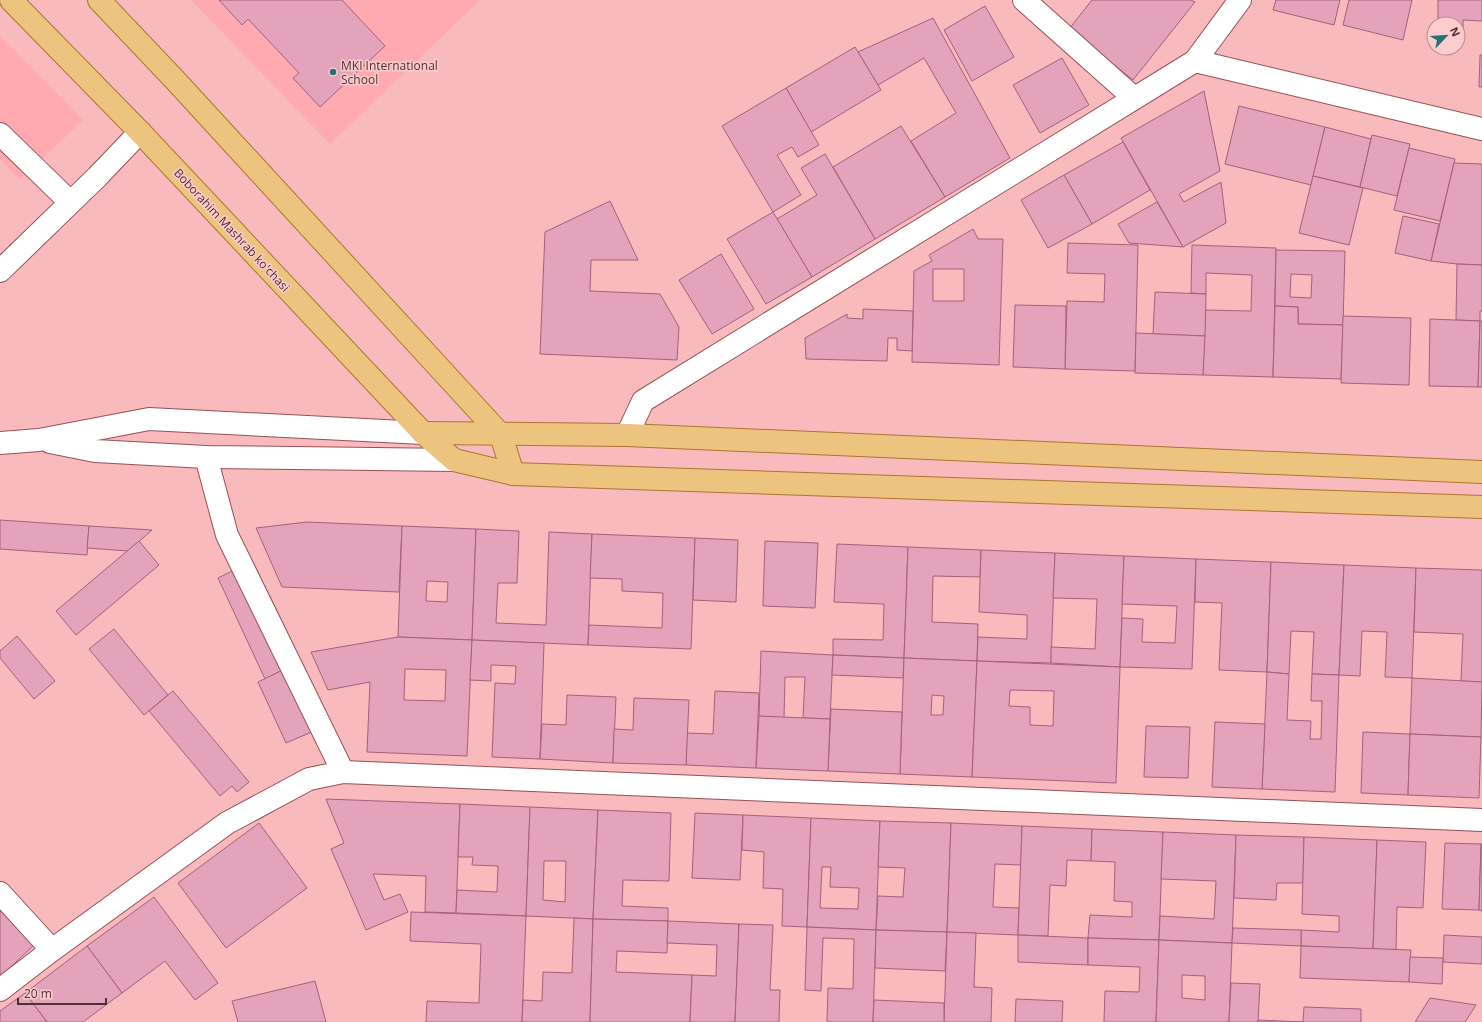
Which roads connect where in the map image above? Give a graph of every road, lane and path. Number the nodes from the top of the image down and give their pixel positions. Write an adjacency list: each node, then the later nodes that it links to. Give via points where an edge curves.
1 (11, 0): 8 (main road, Boborahim Mashrab ko'chasi)
2 (99, 0): 13 (main road)
3 (1024, 0): 6 (street)
4 (1240, 0): 5 (street)
5 (1195, 61): 6 (street); 7 (street)
6 (1134, 98): 14 (street, via 643,401)
7 (1482, 129)
8 (140, 132): 10 (street); 12 (main road, Boborahim Mashrab ko'chasi)
9 (0, 134): 10 (street)
10 (70, 202): 11 (street)
11 (0, 271)
12 (424, 433): 13 (main road); 15 (street, via 149,419); 18 (main road, Boborahim Mashrab ko'chasi)
13 (500, 435): 14 (main road); 20 (main road)
14 (627, 435): 19 (main road)
15 (39, 440): 16 (street); 17 (street, via 95,451)
16 (0, 443)
17 (206, 457): 18 (street); 22 (street, via 226,535)
18 (454, 460): 20 (main road)
19 (1482, 472)
20 (513, 474): 21 (main road)
21 (1482, 507)
22 (343, 772): 23 (street); 25 (street, via 309,779 226,823)
23 (1482, 820)
24 (0, 893): 25 (street)
25 (52, 950): 26 (street)
26 (0, 990)

